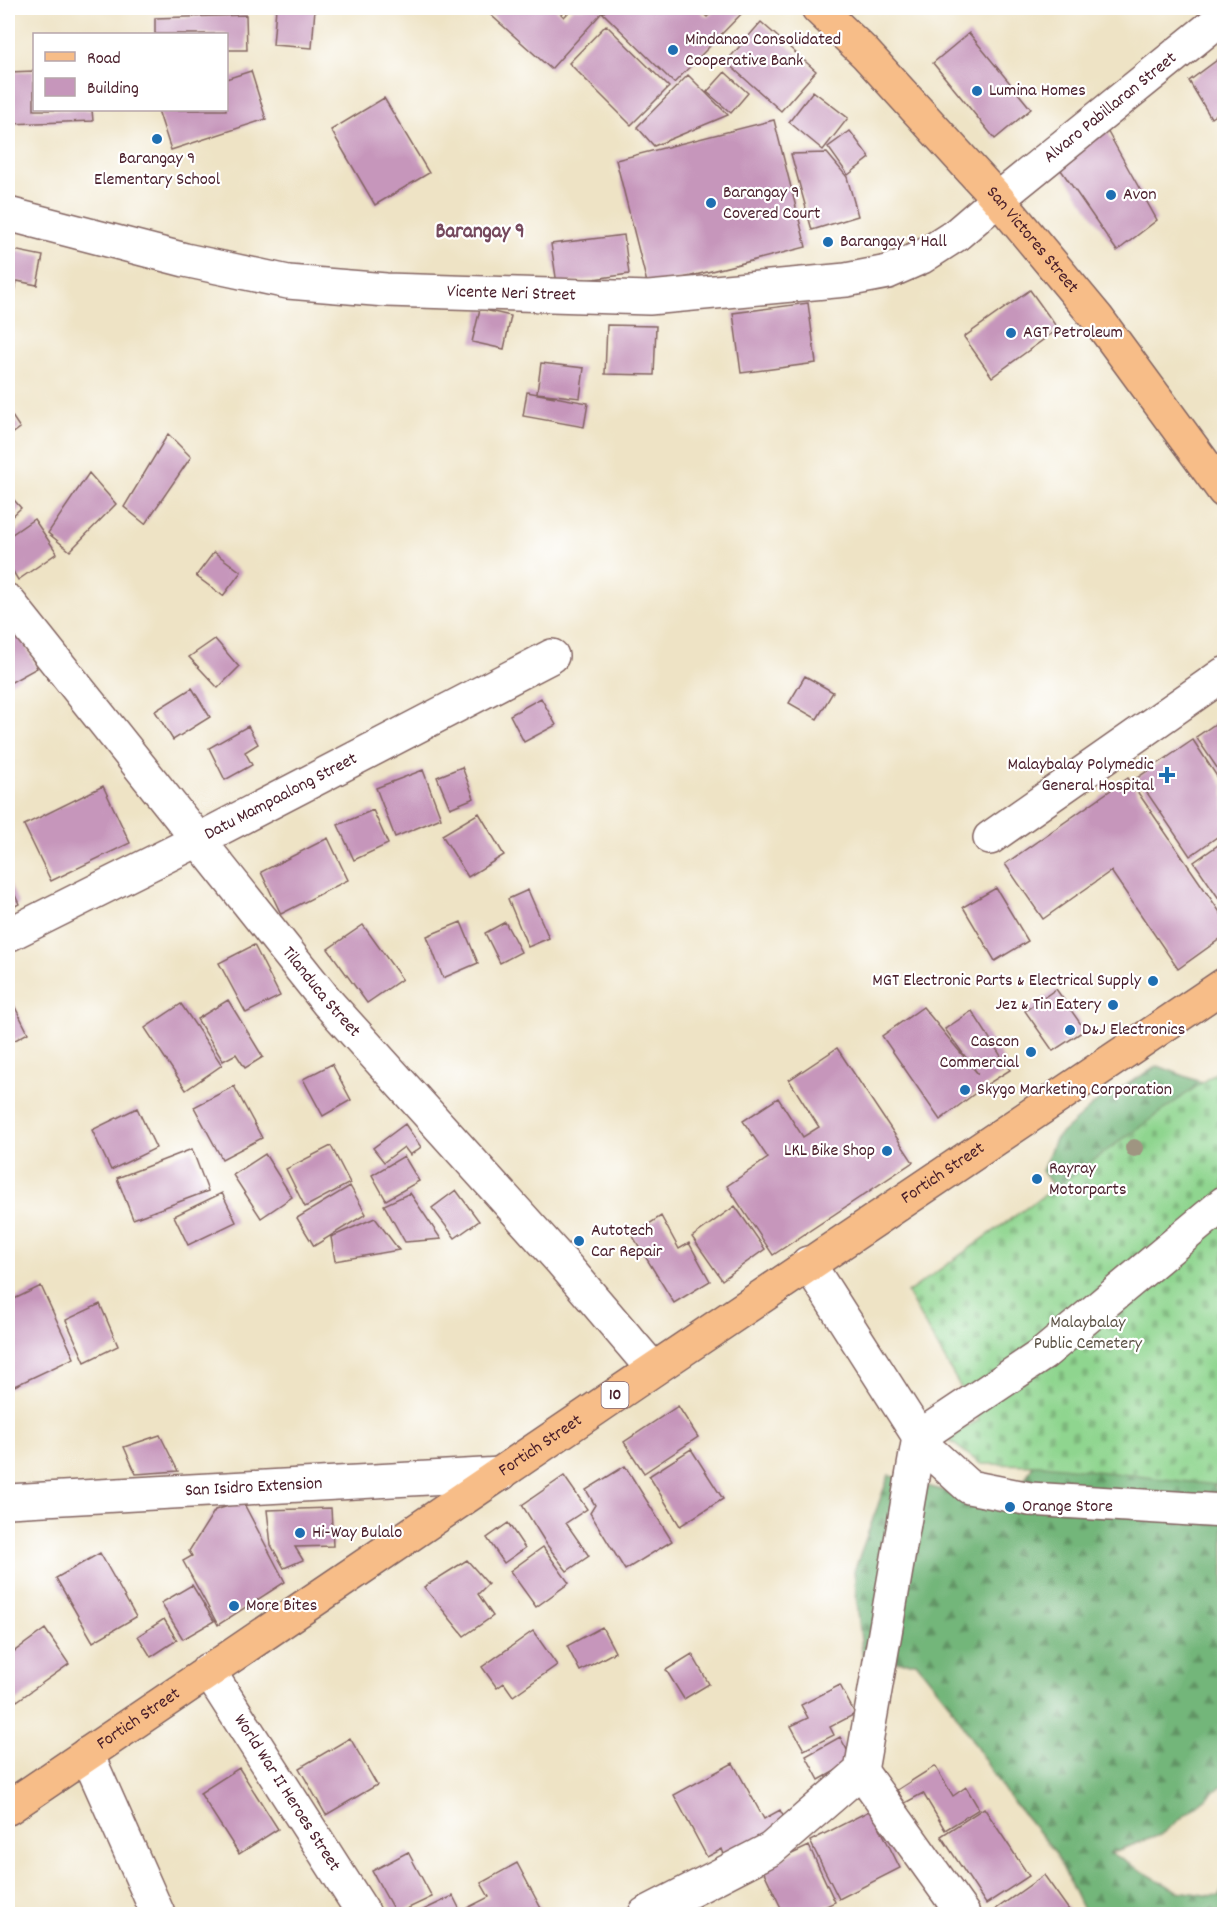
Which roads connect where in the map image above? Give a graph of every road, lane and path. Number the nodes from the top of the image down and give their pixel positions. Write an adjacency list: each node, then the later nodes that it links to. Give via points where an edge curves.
1 (818, 8): 3 (main road, San Victores Street, via 865,53)
2 (1224, 16): 3 (street, Alvaro Pabillaran Street)
3 (998, 199): 4 (street, Vicente Neri Street, via 956,236 888,273 815,284 649,298 386,290 288,282); 5 (main road, San Victores Street, via 1097,318)
4 (8, 214)
5 (1224, 491)
6 (8, 601): 10 (street, Tilanduca Street)
7 (552, 656): 10 (street, Datu Mampaalong Street)
8 (1224, 674): 9 (street)
9 (990, 838)
10 (198, 840): 11 (street, Datu Mampaalong Street); 15 (street, Tilanduca Street, via 328,1003)
11 (8, 935)
12 (1224, 985): 14 (main road, Fortich Street / 10)
13 (1224, 1203): 16 (street, via 1042,1354)
14 (808, 1263): 15 (main road, Fortich Street / 10); 16 (street)
15 (654, 1369): 17 (main road, Fortich Street / 10)
16 (919, 1437): 19 (street, via 969,1487 1030,1499); 22 (street)
17 (501, 1474): 18 (street, San Isidro Extension); 20 (main road, Fortich Street / 10)
18 (8, 1501)
19 (1224, 1511)
20 (208, 1670): 21 (main road, Fortich Street / 10); 25 (street, World War II Heroes Street)
21 (87, 1754): 23 (main road, Fortich Street / 10); 24 (street)
22 (861, 1771): 26 (street, via 771,1849); 27 (street)
23 (8, 1808)
24 (158, 1914)
25 (364, 1914)
26 (645, 1914)
27 (963, 1914)

